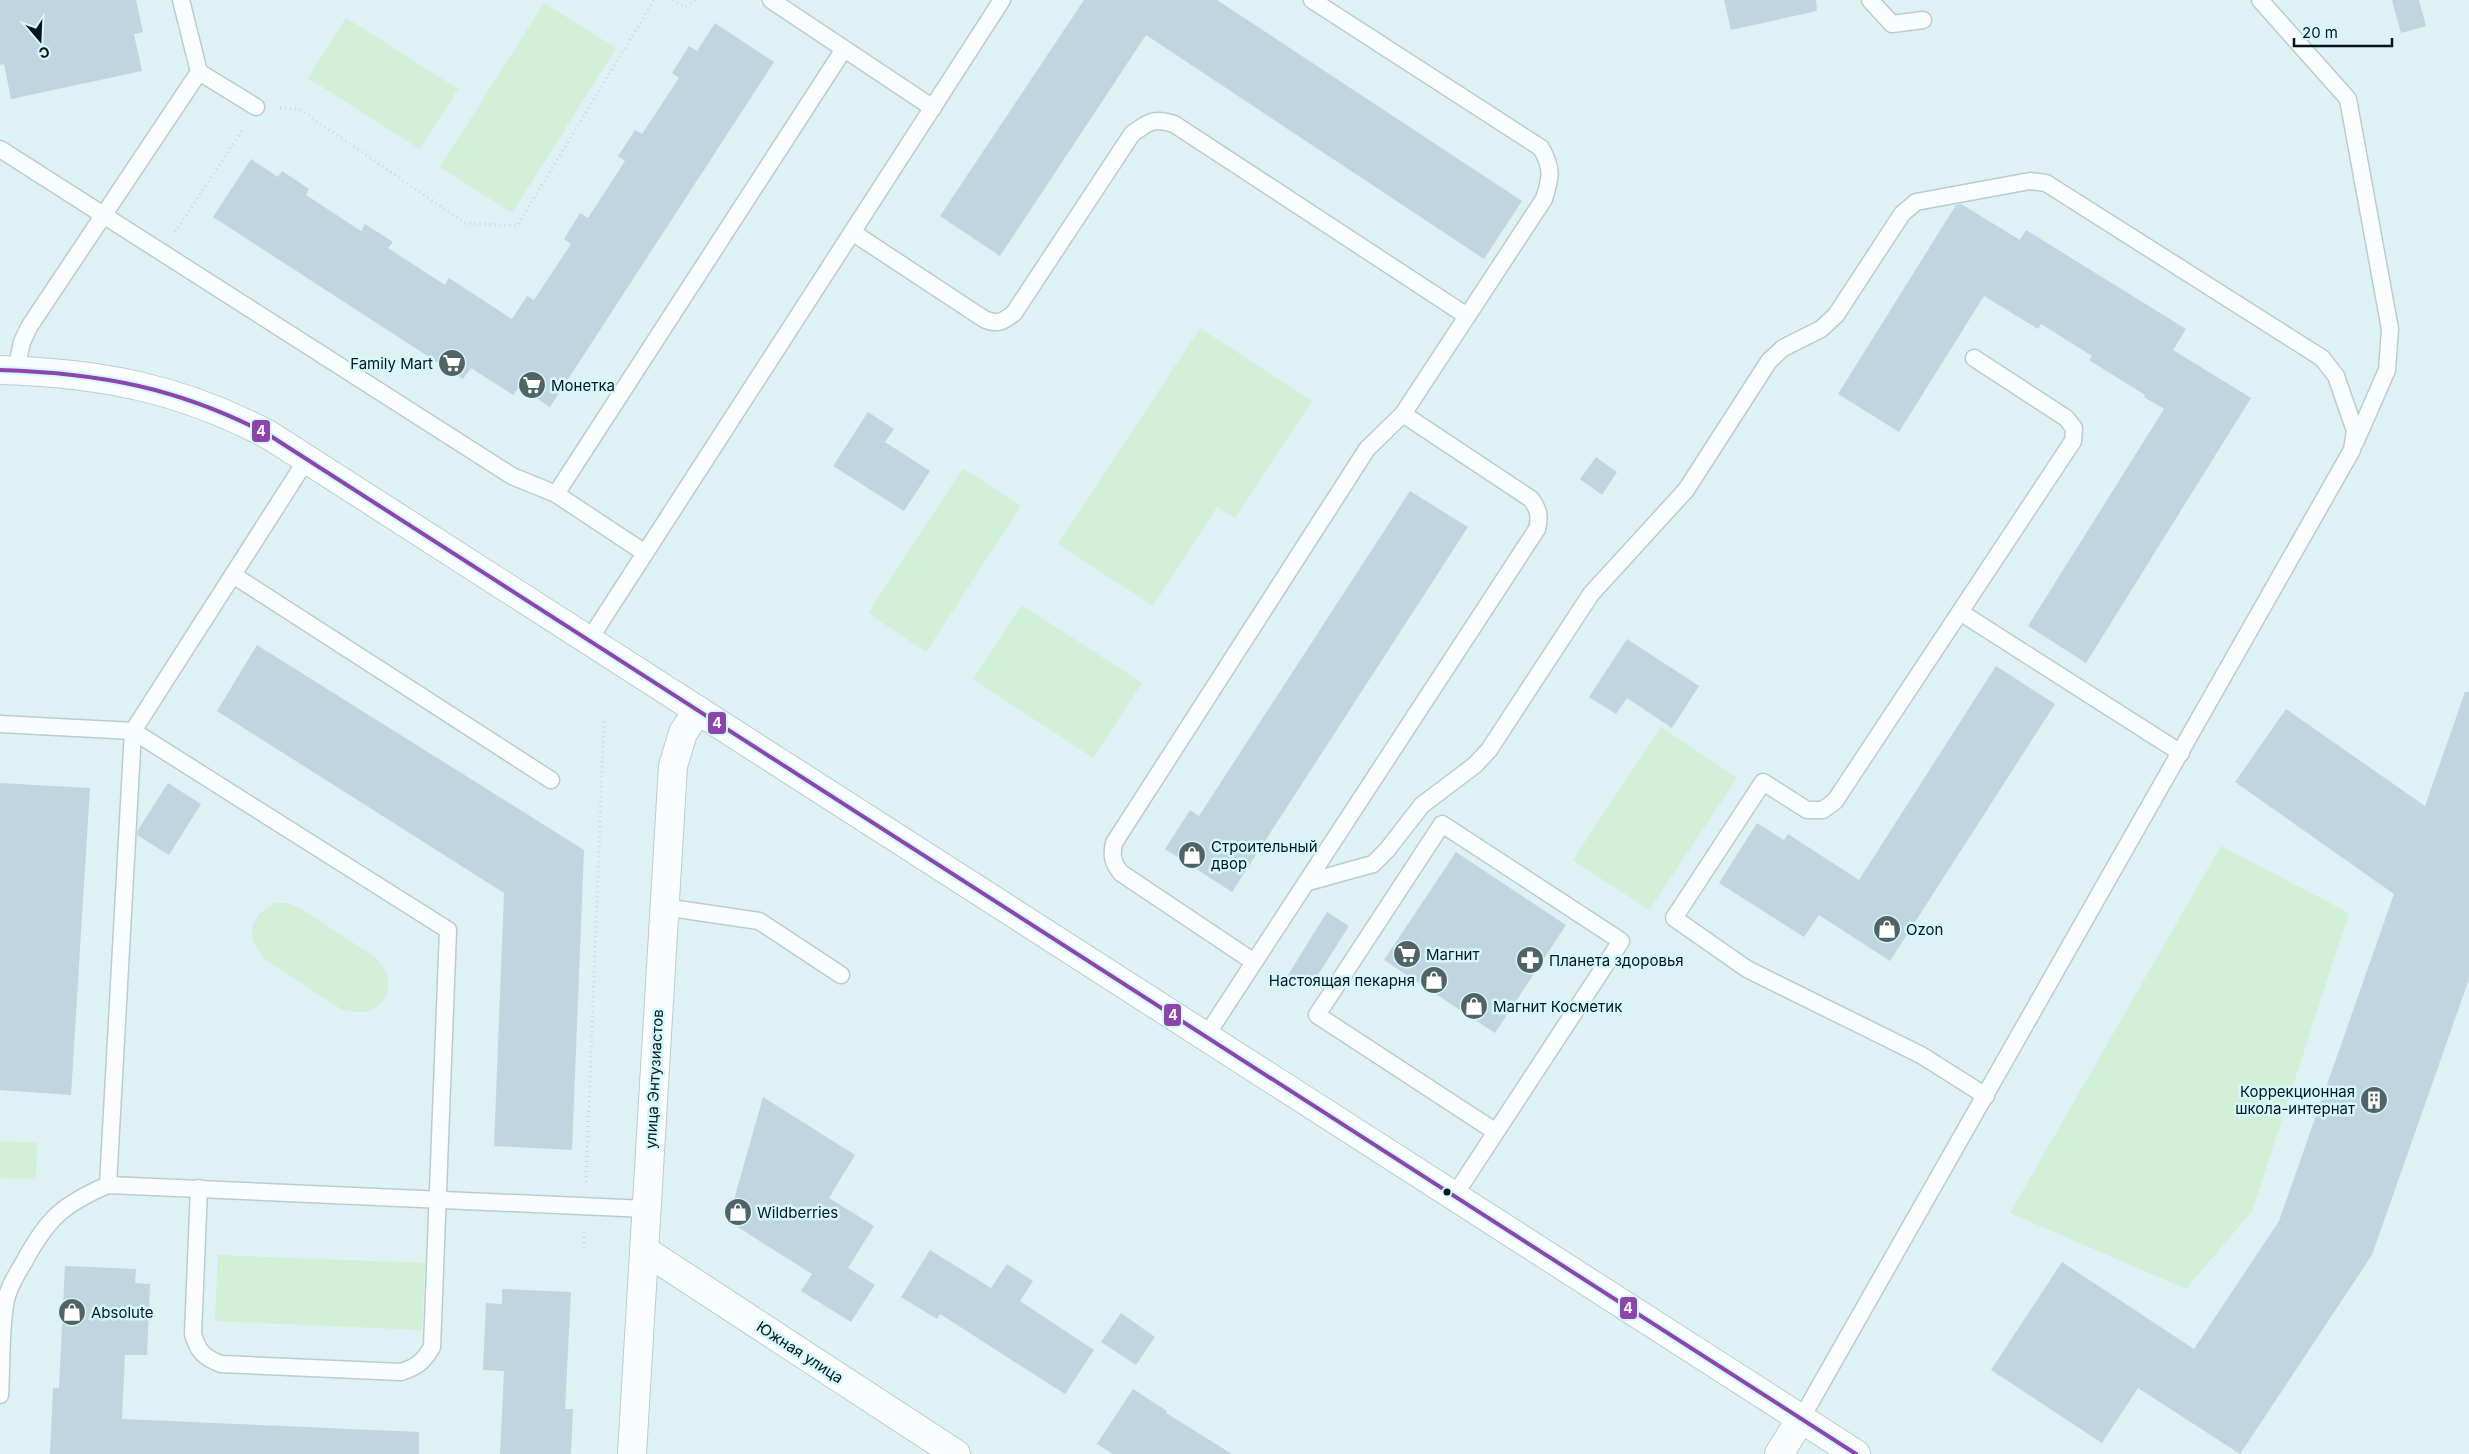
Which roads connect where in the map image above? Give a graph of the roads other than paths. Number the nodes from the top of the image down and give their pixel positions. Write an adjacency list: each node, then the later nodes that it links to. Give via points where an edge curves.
1 (180, 0): 9 (lane)
2 (771, 0): 8 (lane)
3 (1002, 0): 11 (lane)
4 (1312, 0): 15 (lane, via 1541,148 1550,163 1550,180 1544,199)
5 (1870, 0): 7 (lane, via 1892,24)
6 (2260, 0): 19 (lane, via 2348,99 2390,329 2387,370)
7 (1923, 20)
8 (844, 49): 11 (lane); 21 (lane)
9 (199, 72): 10 (lane); 13 (lane)
10 (256, 107)
11 (933, 108): 14 (lane)
12 (0, 149): 13 (lane)
13 (104, 216): 17 (lane, via 29,327); 21 (lane, via 512,476)
14 (852, 232): 15 (lane, via 984,319 994,324 1004,321 1014,313 1132,134 1161,119 1174,124); 22 (lane)
15 (1467, 316): 18 (lane)
16 (1974, 358): 24 (lane, via 2066,418 2074,428 2073,441)
17 (8, 370): 20 (street, via 110,379 152,388 235,417)
18 (1403, 414): 31 (lane, via 1531,499 1538,508 1540,519); 33 (lane, via 1367,449 1114,843 1112,855 1122,873)
19 (2352, 450): 29 (lane); 31 (lane, via 2355,431 2336,376 2322,358 2046,183 2030,181 1916,202 1902,214 1836,315 1822,329 1783,348 1769,361 1686,490 1591,594 1489,750 1475,765 1422,805 1373,864)
20 (307, 459): 23 (lane); 25 (street)
21 (556, 494): 22 (lane)
22 (645, 553): 25 (lane)
23 (233, 575): 28 (lane); 30 (lane)
24 (1960, 612): 29 (lane); 36 (lane, via 1835,801 1823,810 1807,810 1763,782 1674,918 1747,969 1921,1055)
25 (589, 640): 26 (street)
26 (698, 710): 32 (street, улица Энтузиастов, via 683,733 673,766); 35 (street)
27 (0, 724): 28 (lane)
28 (132, 731): 38 (lane); 41 (lane, via 448,930)
29 (2181, 753): 36 (lane)
30 (551, 780)
31 (1308, 882): 33 (lane)
32 (664, 908): 34 (lane, via 759,921); 42 (street, улица Энтузиастов)
33 (1254, 962): 35 (lane)
34 (842, 974)
35 (1206, 1036): 40 (street)
36 (1986, 1096): 46 (lane)
37 (1496, 1132): 37 (lane, via 1621,940 1442,824 1317,1015); 40 (lane)
38 (108, 1185): 39 (lane); 44 (lane, via 79,1197 53,1217 34,1243)
39 (199, 1188): 41 (lane); 41 (lane, via 193,1334 197,1348 207,1359 231,1365 400,1372 425,1360 432,1347)
40 (1454, 1196): 46 (street)
41 (439, 1199): 42 (lane)
42 (646, 1209): 43 (street, улица Энтузиастов)
43 (644, 1250): 47 (street, улица Энтузиастов); 48 (street, Южная улица)
44 (2, 1309): 45 (lane)
45 (0, 1395)
46 (1801, 1419): 49 (street); 50 (street)
47 (632, 1454)
48 (956, 1454)
49 (1779, 1454)
50 (1856, 1454)

